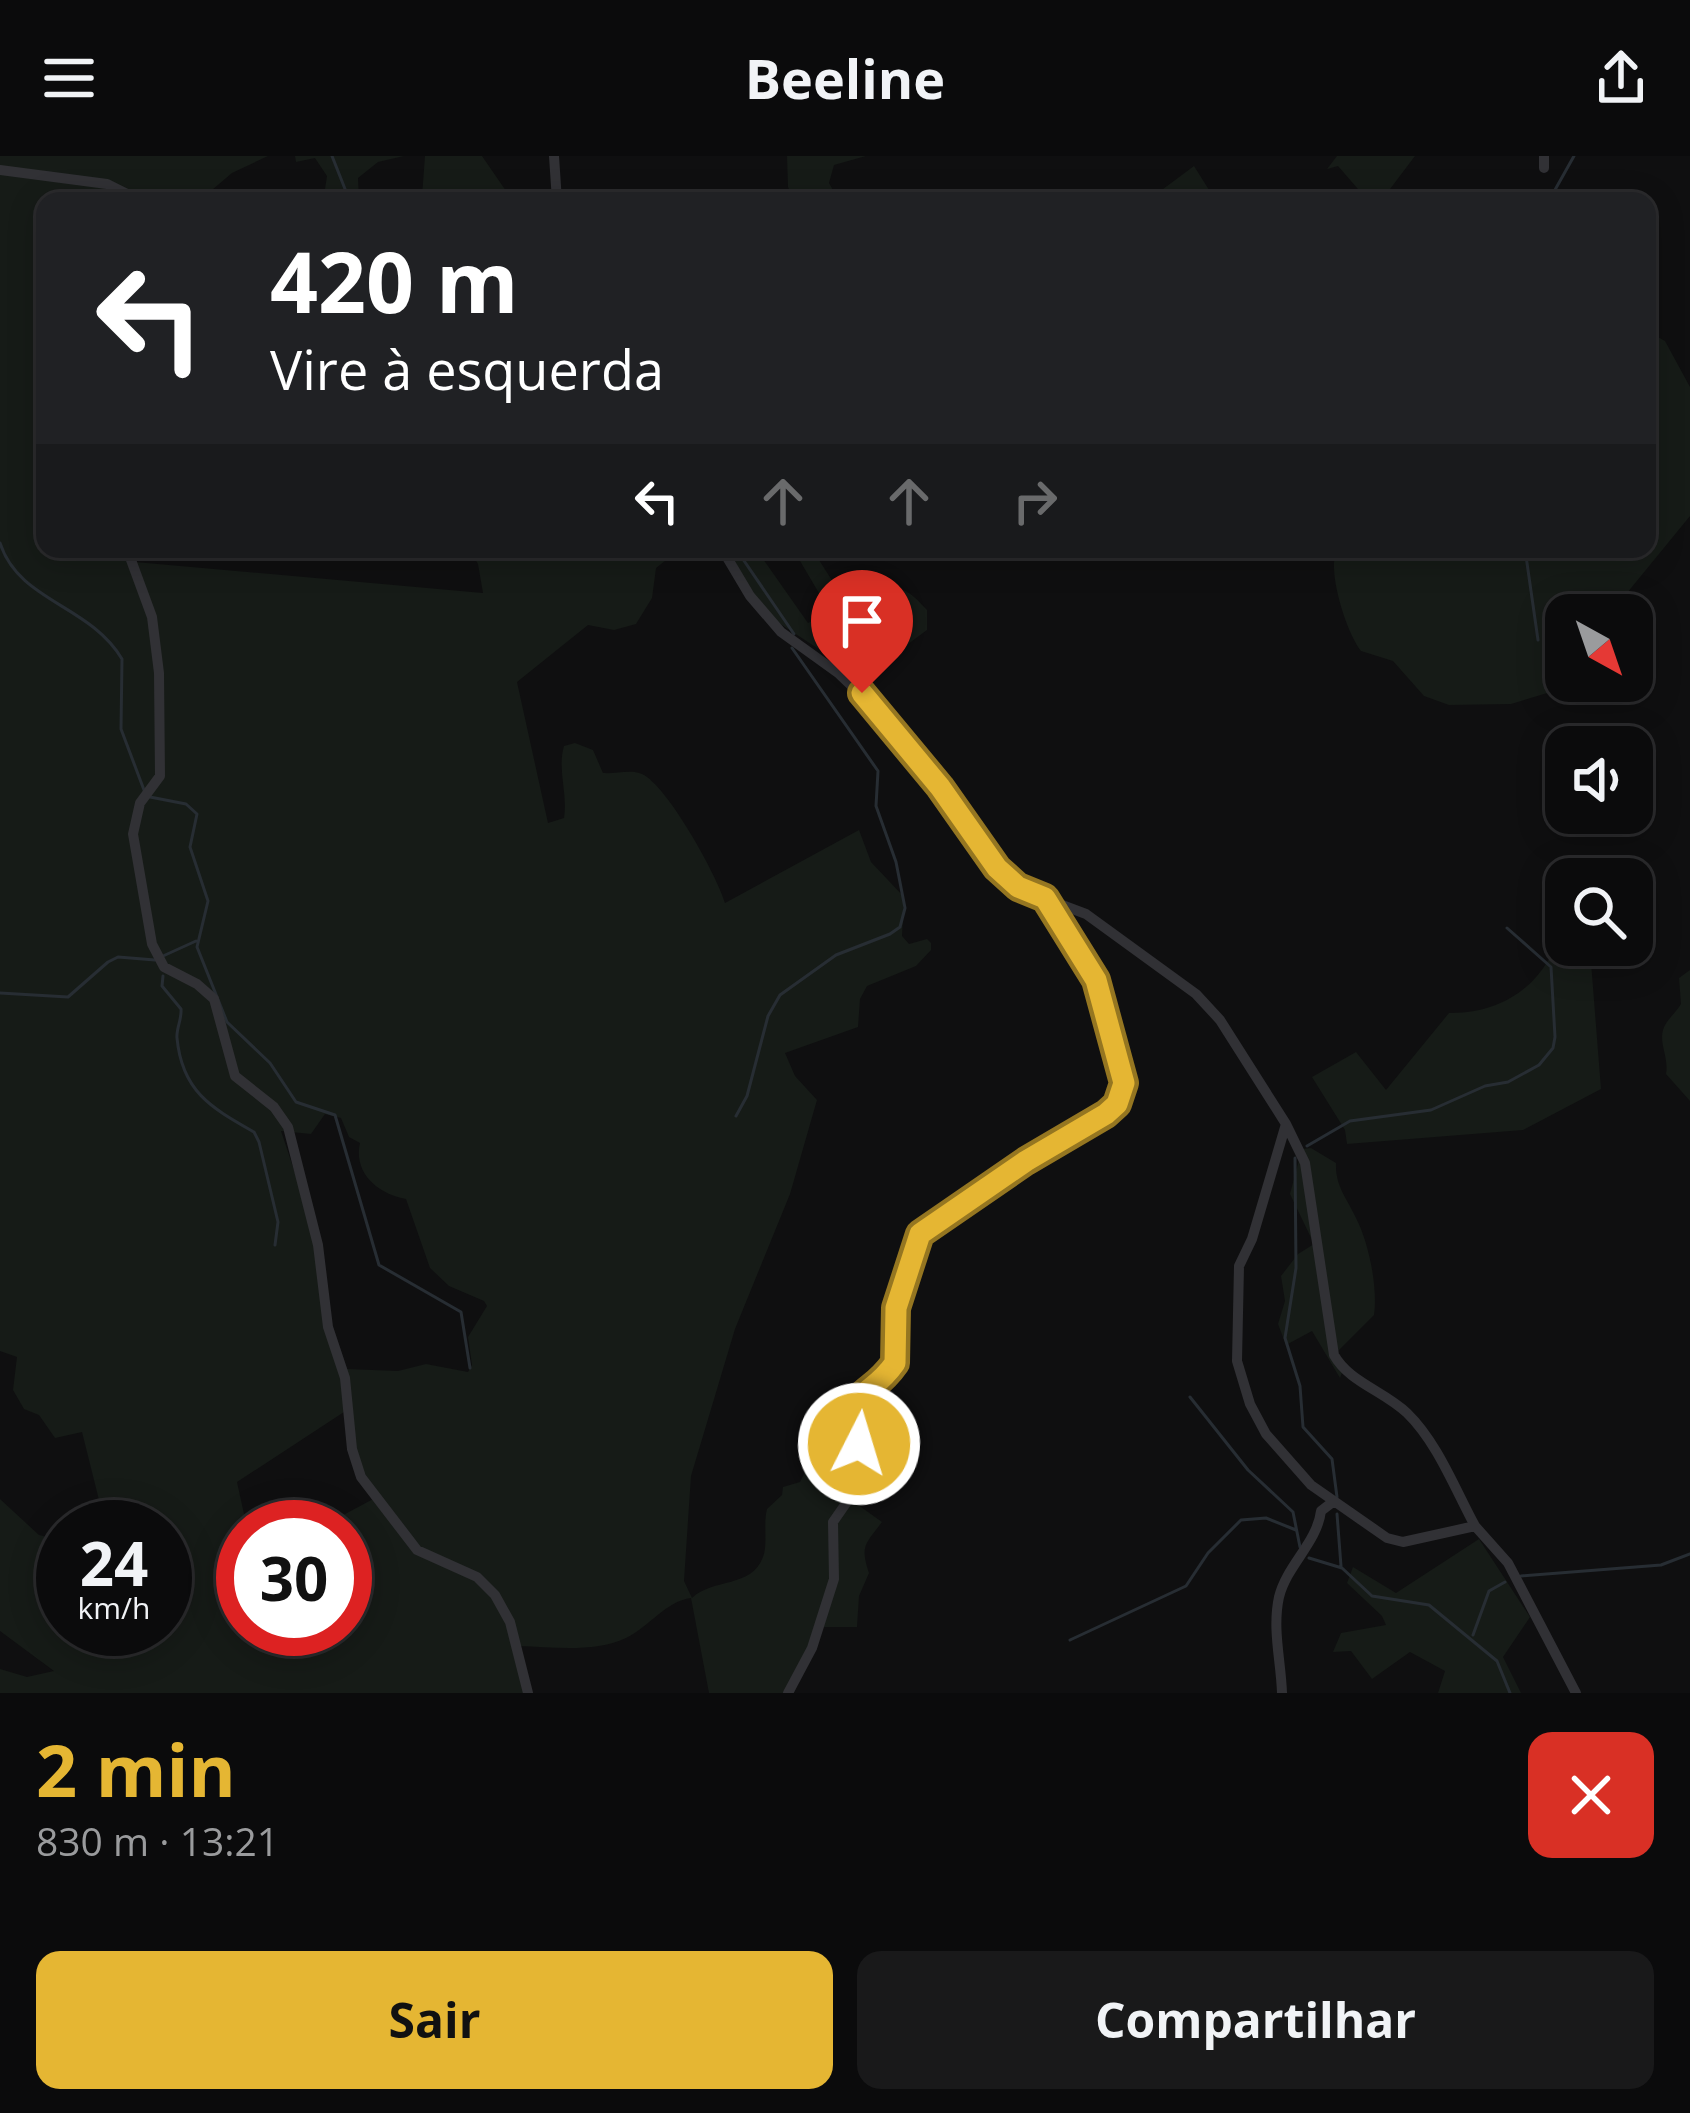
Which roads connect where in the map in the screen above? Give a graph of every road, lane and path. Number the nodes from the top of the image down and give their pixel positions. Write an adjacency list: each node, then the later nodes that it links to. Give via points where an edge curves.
1 (554, 156): 4 (street)
2 (0, 170): 3 (street)
3 (123, 192)
4 (556, 192)
5 (130, 558): 11 (street, via 152,617 159,673 160,776 140,803 133,834 152,944 168,970 214,999 235,1076 288,1127 361,1477 417,1550 477,1577 495,1595)
6 (727, 558): 7 (street, via 781,632 881,714 997,868)
7 (1045, 898): 8 (street, via 1086,914 1196,994); 12 (street, via 1101,991 1122,1094 1106,1114 920,1234 896,1308 895,1363 854,1404 865,1476 833,1522 834,1579)
8 (1286, 1124): 9 (street, via 1239,1266 1238,1377 1266,1434); 10 (street, via 1305,1163 1334,1355 1413,1420)
9 (1334, 1501): 10 (street, via 1394,1541); 13 (street, via 1321,1510 1280,1593)
10 (1474, 1526): 14 (street, via 1508,1563)
11 (528, 1693)
12 (788, 1693)
13 (1282, 1693)
14 (1576, 1693)

